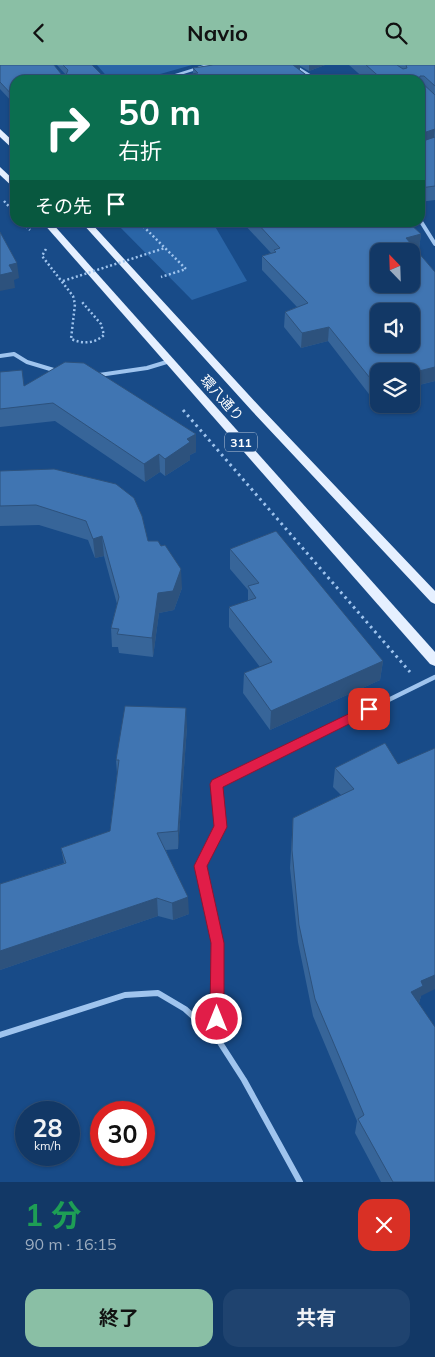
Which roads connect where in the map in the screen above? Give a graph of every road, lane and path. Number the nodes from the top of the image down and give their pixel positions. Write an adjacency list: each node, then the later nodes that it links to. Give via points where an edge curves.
1 (208, 65): 3 (lane)
2 (292, 65): 4 (street)
3 (176, 75)
4 (308, 75)
5 (0, 132): 6 (main road)
6 (10, 143)
7 (0, 170): 8 (main road)
8 (10, 181)
9 (0, 197): 10 (path)
10 (10, 208)
11 (26, 227): 16 (path)
12 (51, 227): 28 (main road, 環八通り / 311)
13 (90, 227): 32 (main road, 環八通り / 311)
14 (144, 227): 19 (path)
15 (425, 227): 18 (street)
16 (34, 236)
17 (40, 242): 20 (path)
18 (435, 244)
19 (165, 248): 23 (path, via 186,269); 24 (path, bridge)
20 (46, 249): 21 (path); 24 (path, via 42,256)
21 (52, 256)
22 (65, 271): 25 (path)
23 (158, 277)
24 (62, 281): 26 (path, via 75,304 71,339 83,343 99,340 104,335 103,328)
25 (77, 285)
26 (82, 302)
27 (0, 356): 29 (lane, via 14,354 27,362)
28 (170, 361): 30 (lane, via 147,368); 33 (main road, 環八通り / 311)
29 (62, 372)
30 (96, 375)
31 (180, 405): 35 (path)
32 (435, 599)
33 (435, 661)
34 (435, 677): 35 (street)
35 (420, 684): 37 (street, via 217,784 220,827 200,866 218,943)
36 (0, 1035): 37 (street, via 124,995 158,993 185,1009)
37 (217, 1038): 38 (street)
38 (300, 1182)

